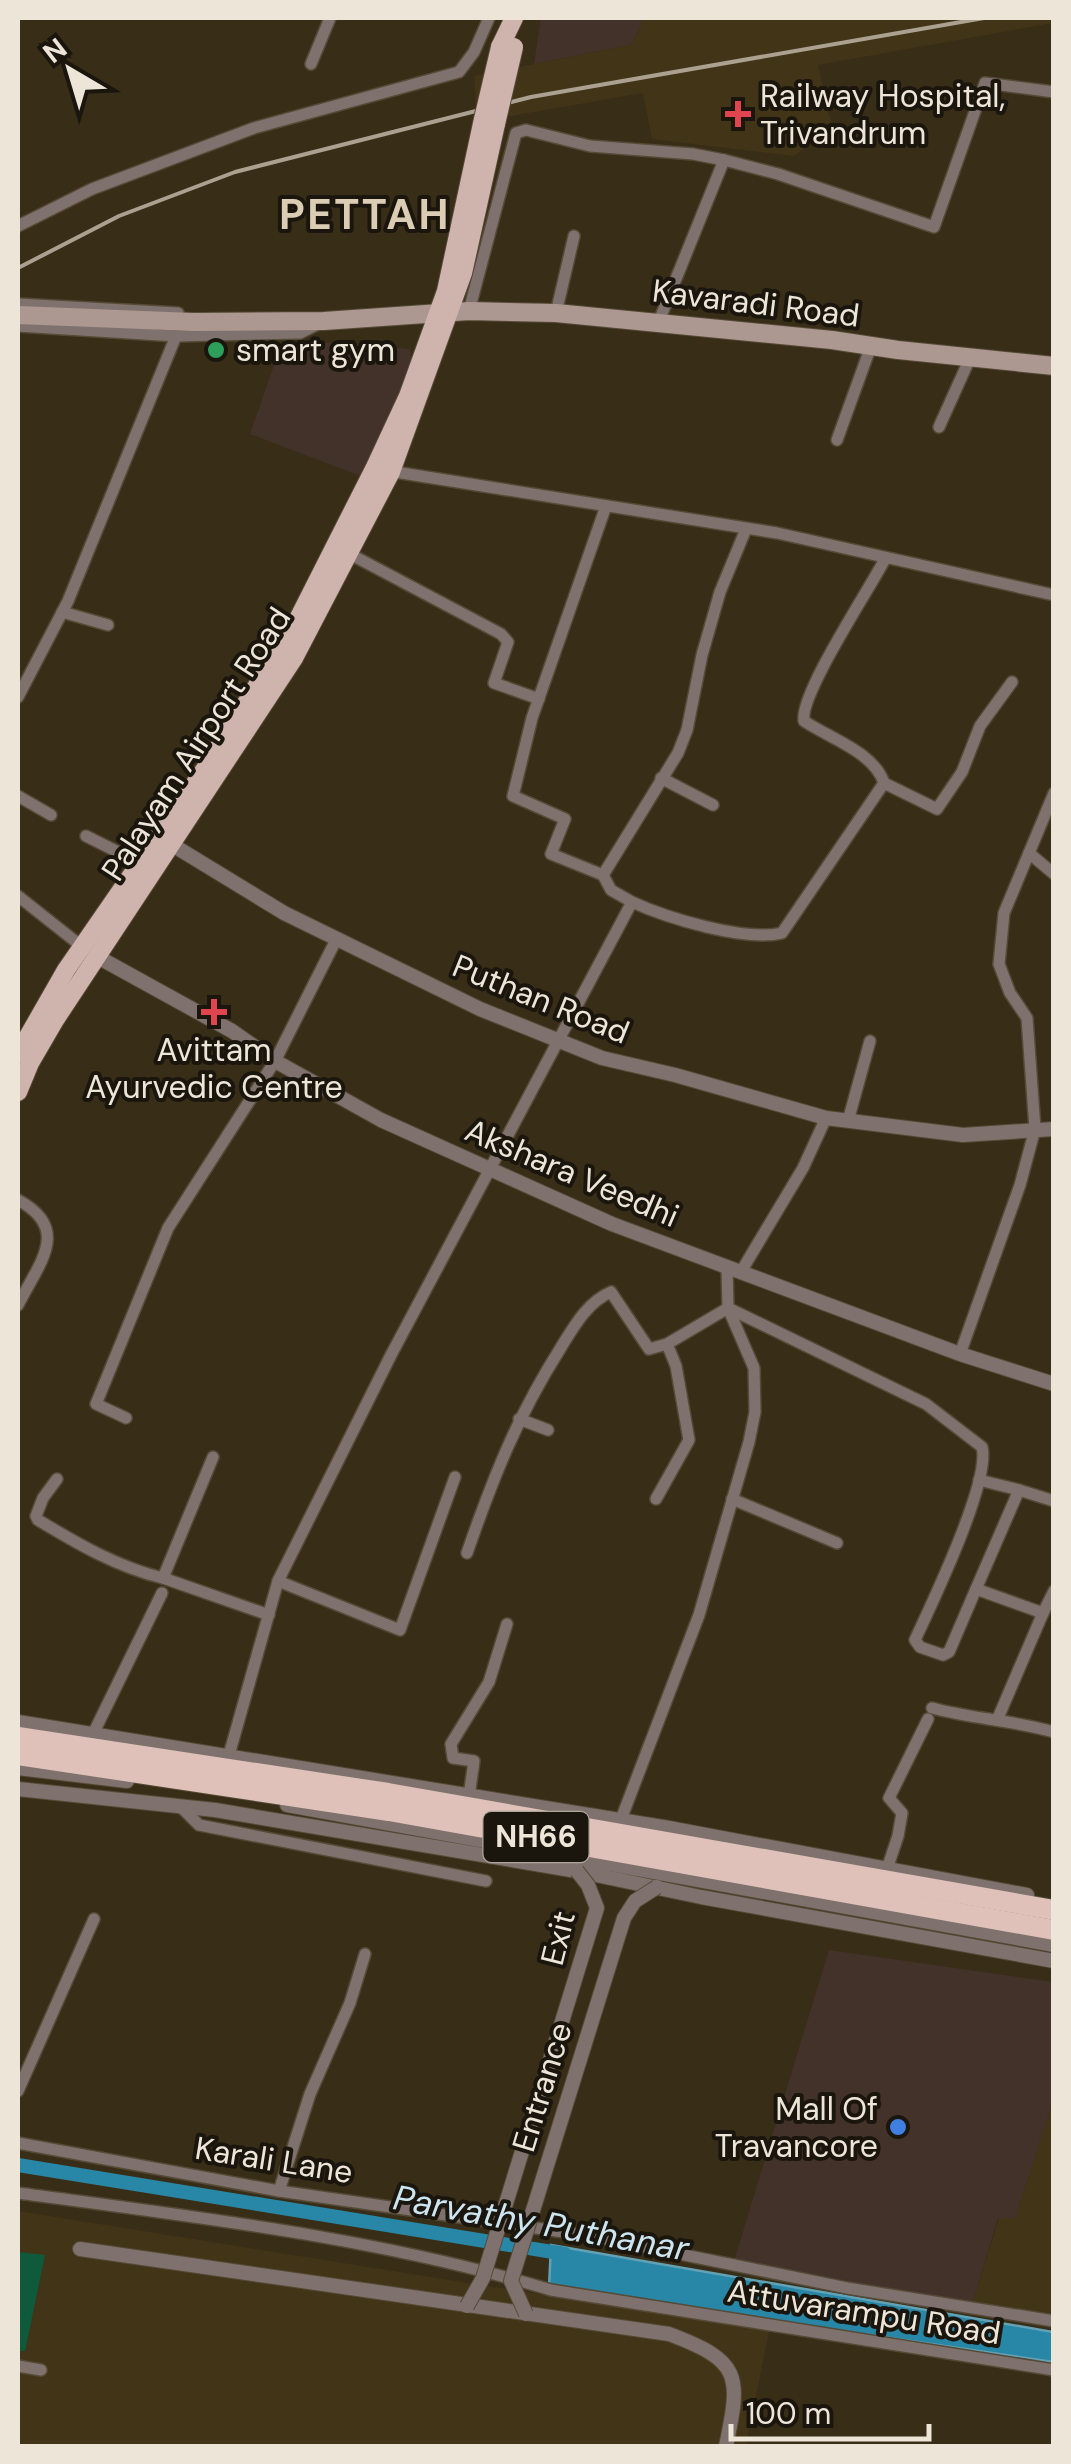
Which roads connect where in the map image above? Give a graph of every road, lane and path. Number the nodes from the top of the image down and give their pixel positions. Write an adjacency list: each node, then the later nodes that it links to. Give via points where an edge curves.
1 (330, 18): 6 (street)
2 (489, 18): 10 (street, via 458,72 254,128 92,189)
3 (514, 18): 5 (main road)
4 (525, 18): 5 (main road)
5 (507, 47): 8 (main road, bridge)
6 (311, 64)
7 (1054, 92): 9 (street, via 985,83 934,228)
8 (490, 122): 15 (main road, Palayam Airport Road, via 452,256); 15 (main road, Palayam Airport Road, via 463,273)
9 (724, 160): 15 (street, via 516,133); 17 (street)
10 (18, 226)
11 (574, 236): 13 (street)
12 (18, 304): 16 (street, via 319,315)
13 (556, 313): 15 (main road, Kavaradi Road); 17 (main road, Kavaradi Road)
14 (18, 314): 16 (main road, Kavaradi Road)
15 (446, 314): 16 (main road, Kavaradi Road, via 401,323 393,317); 25 (main road, Palayam Airport Road)
16 (316, 321): 19 (street, via 300,333)
17 (659, 322): 20 (main road, Kavaradi Road)
18 (18, 326): 19 (street)
19 (176, 336): 31 (street)
20 (871, 346): 21 (main road, Kavaradi Road); 24 (street)
21 (971, 356): 22 (main road, Kavaradi Road); 23 (street)
22 (1054, 366)
23 (939, 427)
24 (837, 440)
25 (383, 470): 26 (street); 28 (main road, Palayam Airport Road); 43 (main road, Palayam Airport Road)
26 (606, 506): 27 (street); 35 (street)
27 (746, 529): 29 (street); 36 (street, via 720,592 687,730)
28 (348, 553): 35 (street, via 501,634 508,642 494,684); 43 (main road, Palayam Airport Road, via 294,658)
29 (885, 560): 30 (street); 37 (street, via 802,714 865,758)
30 (1054, 595)
31 (62, 612): 32 (street); 34 (street)
32 (108, 625)
33 (1012, 682): 37 (street, via 980,726 962,772 937,809)
34 (18, 697)
35 (538, 699): 47 (street, via 513,796 565,819 551,854)
36 (661, 778): 40 (street); 47 (street)
37 (884, 783): 49 (street, via 782,933 764,938 664,916)
38 (1054, 793): 44 (street)
39 (18, 796): 41 (street)
40 (713, 805)
41 (51, 815)
42 (86, 836): 45 (street)
43 (165, 840): 45 (main road, Palayam Airport Road); 50 (street, Puthan Road, via 242,890); 51 (main road, Palayam Airport Road)
44 (1028, 853): 46 (street); 60 (street, via 1004,913 999,964 1027,1018)
45 (138, 862): 51 (main road, Palayam Airport Road)
46 (1054, 874)
47 (603, 875): 49 (street)
48 (18, 896): 51 (street)
49 (632, 902): 52 (street)
50 (337, 938): 52 (street, Puthan Road, via 480,1009); 55 (street)
51 (89, 951): 54 (main road, Palayam Airport Road); 55 (street, Akshara Veedhi); 56 (main road, Palayam Airport Road)
52 (560, 1040): 57 (street, Puthan Road, via 602,1058); 61 (street)
53 (870, 1041): 58 (street)
54 (18, 1054)
55 (275, 1062): 61 (street, Akshara Veedhi, via 380,1120); 69 (street, via 168,1228 148,1273 96,1404)
56 (18, 1092)
57 (826, 1118): 58 (street, Puthan Road); 63 (street, via 802,1168)
58 (848, 1121): 60 (street, Puthan Road, via 963,1135)
59 (1054, 1128): 60 (street, Puthan Road)
60 (1035, 1129): 67 (street)
61 (490, 1168): 63 (street, Akshara Veedhi, via 612,1224); 83 (street)
62 (18, 1200): 64 (street, via 48,1224 49,1238)
63 (734, 1268): 65 (street); 67 (street, Akshara Veedhi)
64 (18, 1304)
65 (728, 1308): 66 (street); 75 (street, via 926,1404 982,1447); 78 (street, via 754,1368 755,1412)
66 (667, 1344): 70 (street, via 649,1350 611,1292 603,1296 578,1320); 77 (street, via 689,1440)
67 (960, 1354): 68 (street, Akshara Veedhi)
68 (1054, 1384)
69 (126, 1418)
70 (519, 1419): 71 (street); 81 (street)
71 (548, 1430)
72 (213, 1457): 82 (street)
73 (455, 1478): 83 (street, via 400,1630)
74 (57, 1479): 82 (street, via 38,1520 86,1549)
75 (979, 1480): 76 (street); 84 (street, via 915,1640 920,1647 949,1652)
76 (1019, 1490): 79 (street); 84 (street)
77 (656, 1499)
78 (732, 1499): 80 (street); 101 (street, via 699,1615)
79 (1054, 1501)
80 (837, 1543)
81 (467, 1554)
82 (162, 1578): 88 (street)
83 (278, 1580): 88 (street)
84 (976, 1589): 87 (street)
85 (1054, 1591): 87 (street)
86 (162, 1593): 93 (street)
87 (1042, 1613): 90 (street)
88 (269, 1615): 96 (street)
89 (506, 1624): 99 (street, via 489,1682 450,1744 453,1758 474,1761)
90 (998, 1718): 92 (street); 102 (street, via 930,1714 890,1798 902,1813)
91 (18, 1722): 93 (street)
92 (1054, 1732)
93 (92, 1734): 96 (street)
94 (18, 1737): 107 (highway, NH66, via 388,1793)
95 (18, 1755): 109 (highway, NH66, via 408,1814)
96 (229, 1755): 99 (street)
97 (18, 1768): 110 (street, via 194,1788)
98 (18, 1789): 100 (street)
99 (469, 1796): 101 (street)
100 (182, 1808): 103 (street); 104 (street, via 199,1826)
101 (620, 1822): 102 (street)
102 (887, 1869): 106 (street)
103 (577, 1871): 105 (street); 118 (street, Exit, bridge, via 597,1908 593,1926 483,2278)
104 (486, 1881)
105 (656, 1887): 112 (street); 119 (street, Entrance, bridge, via 624,1918 511,2280)
106 (1054, 1900)
107 (1054, 1910)
108 (94, 1919): 113 (street)
109 (1054, 1930)
110 (1054, 1945)
111 (365, 1954): 115 (street)
112 (1054, 1961)
113 (18, 2091)
114 (18, 2144): 115 (street, Karali Lane)
115 (280, 2190): 120 (street, Karali Lane, via 591,2236)
116 (18, 2193): 123 (street, Attuvarampu Road, via 354,2244 551,2290)
117 (80, 2250): 118 (street)
118 (467, 2306): 119 (street)
119 (526, 2314): 124 (street, via 669,2334 708,2348 732,2377 737,2398)
120 (1054, 2321)
121 (18, 2366): 122 (street)
122 (40, 2370)
123 (1054, 2370)
124 (726, 2446)

